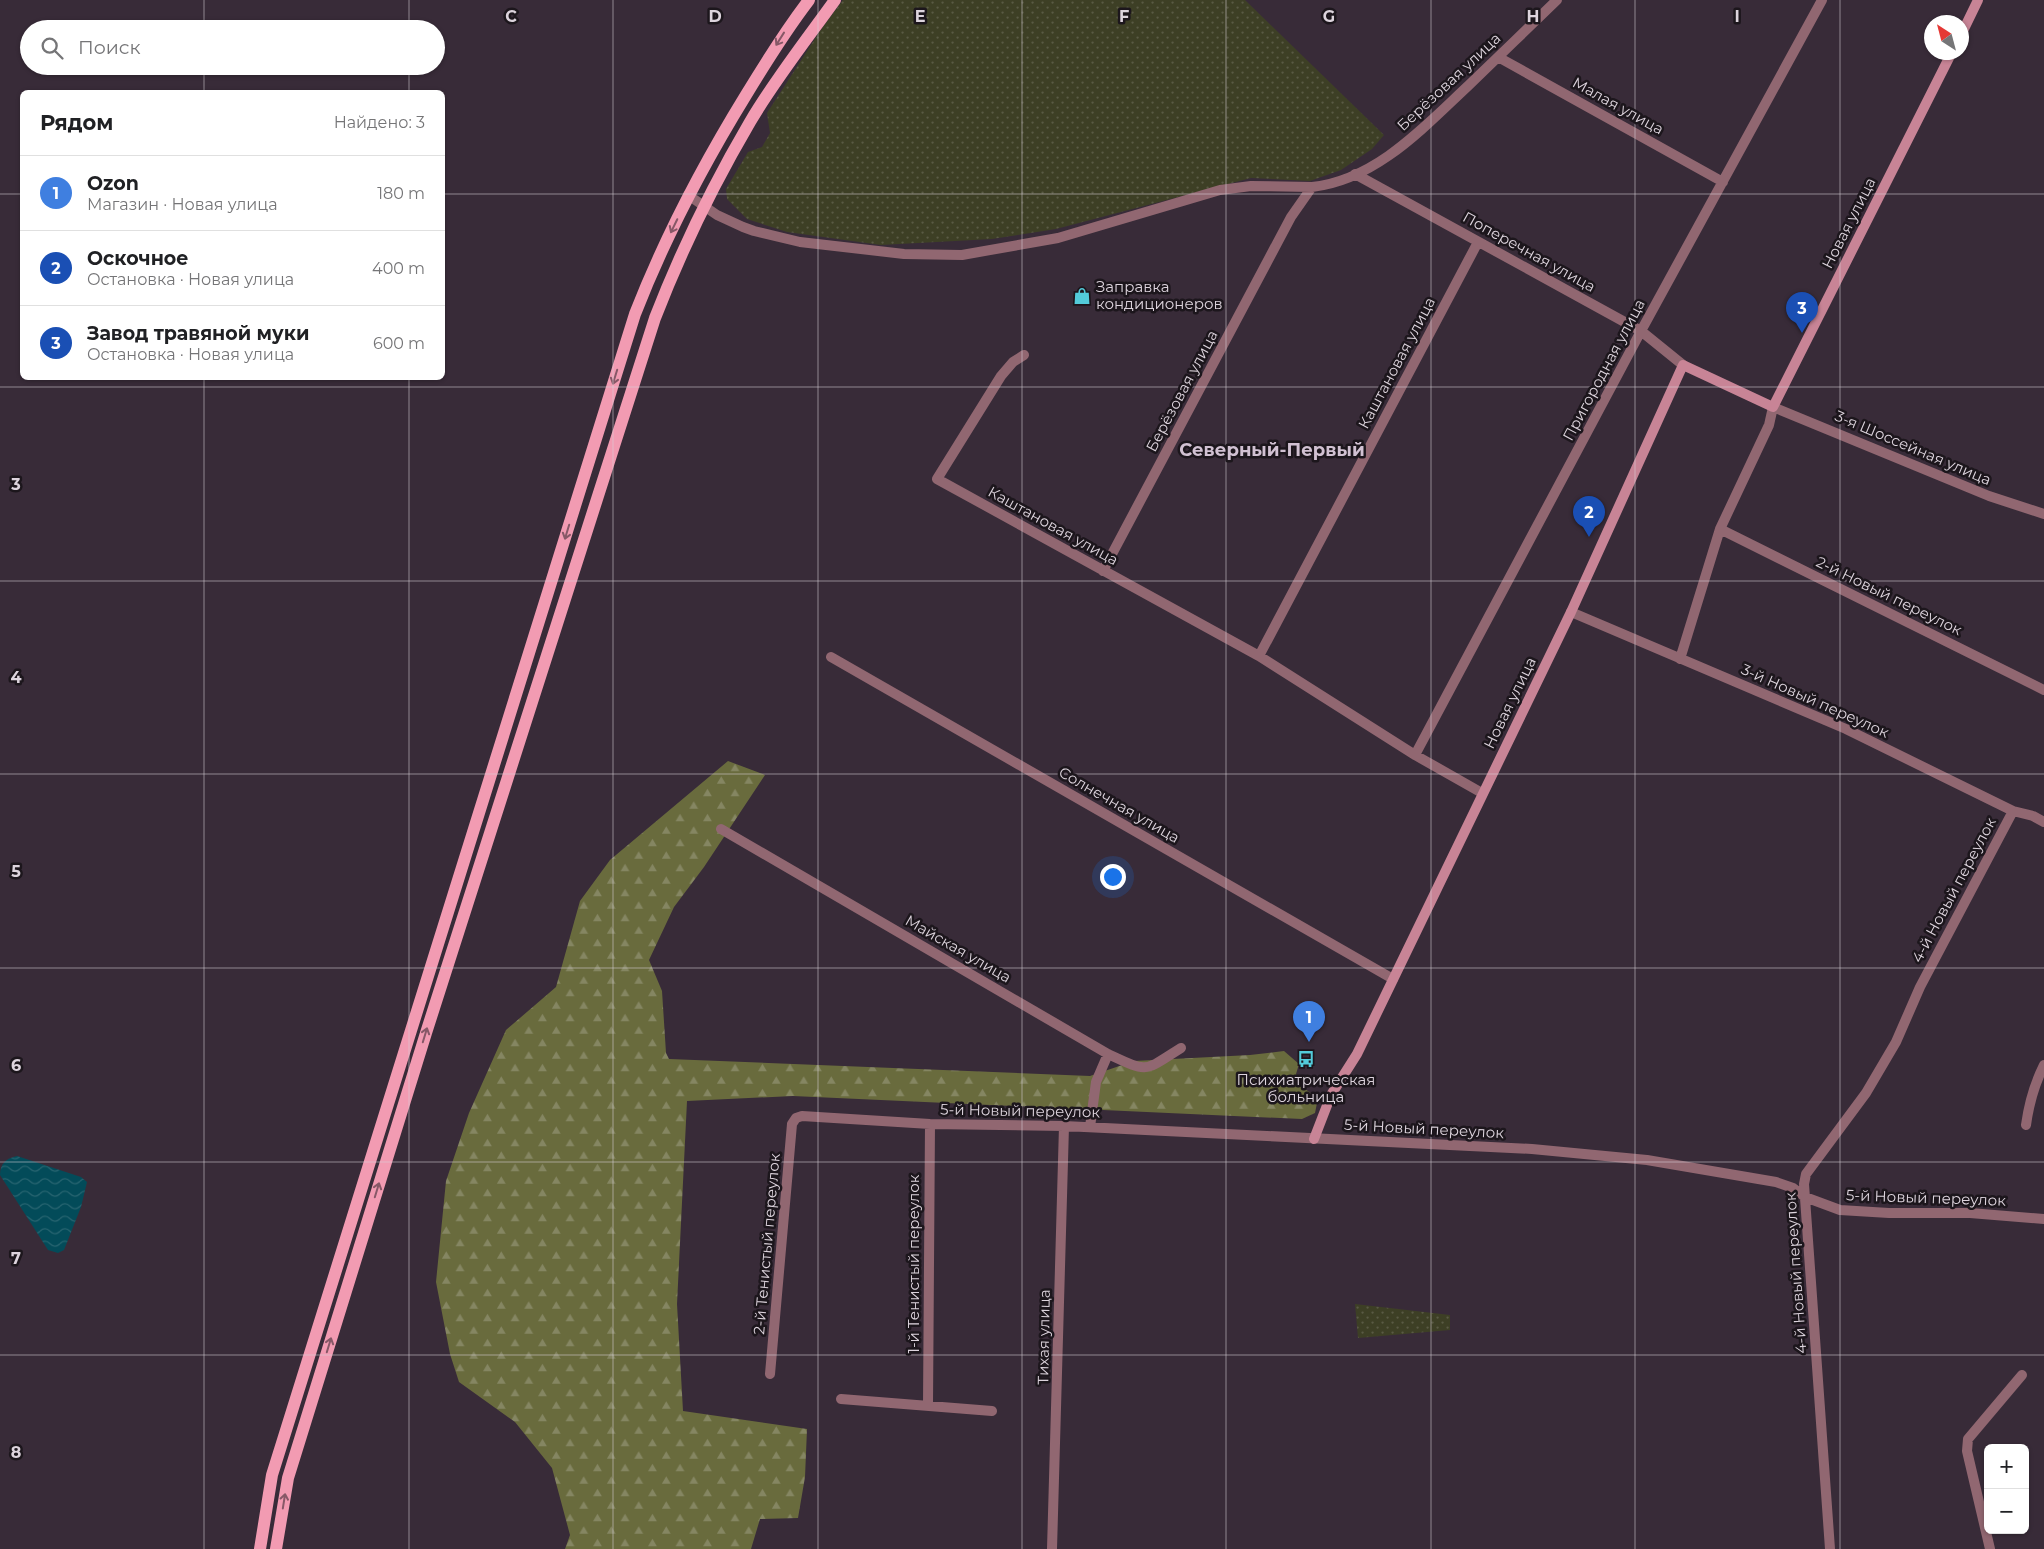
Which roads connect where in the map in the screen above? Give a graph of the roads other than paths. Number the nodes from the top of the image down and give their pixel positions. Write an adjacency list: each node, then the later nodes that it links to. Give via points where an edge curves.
1 (809, 0): 12 (main road, one-way to 12, via 782,36)
2 (836, 0): 13 (main road, via 751,121)
3 (1557, 0): 7 (street, Берёзовая улица)
4 (1822, 0): 10 (street, Пригородная улица)
5 (1978, 0): 6 (street)
6 (1969, 19)
7 (1498, 57): 9 (street, Берёзовая улица, via 1410,141); 10 (street, Малая улица)
8 (1948, 60): 18 (street, Новая улица)
9 (1355, 174): 11 (street, Берёзовая улица, via 1331,185); 14 (street, Поперечная улица)
10 (1723, 182): 15 (street, Пригородная улица)
11 (1312, 188): 13 (street, via 1251,186 1220,190 1058,238 962,255 886,252 800,242 754,232); 21 (street, Берёзовая улица, via 1291,217)
12 (688, 195): 13 (street); 49 (main road, one-way to 49, via 652,270 632,324 275,1465)
13 (704, 207): 50 (main road, one-way to 13, via 288,1478 426,1033 655,318)
14 (1478, 242): 15 (street, Поперечная улица); 23 (street, Каштановая улица)
15 (1641, 331): 17 (street, Поперечная улица); 27 (street, Пригородная улица)
16 (1024, 355): 21 (street, Каштановая улица, via 1000,376 937,479)
17 (1683, 365): 18 (street); 22 (street, Новая улица)
18 (1773, 407): 19 (street, 3-я Шоссейная улица, via 1989,496); 20 (street, Новая улица, via 1768,425)
19 (2044, 514)
20 (1720, 529): 25 (street, Новая улица); 26 (street, 2-й Новый переулок)
21 (1103, 571): 23 (street, Каштановая улица)
22 (1571, 612): 25 (street, 3-й Новый переулок); 28 (street, Новая улица)
23 (1259, 656): 27 (street, Каштановая улица)
24 (831, 657): 32 (street, Солнечная улица)
25 (1680, 659): 29 (street, 3-й Новый переулок, via 1846,729)
26 (2044, 690)
27 (1414, 755): 28 (street, Каштановая улица)
28 (1482, 793): 32 (street, Новая улица)
29 (2013, 811): 30 (street, 3-й Новый переулок); 42 (street, 4-й Новый переулок, via 1920,987 1896,1042 1866,1093 1806,1174)
30 (2044, 822)
31 (721, 829): 34 (street, Майская улица)
32 (1393, 979): 41 (street, Новая улица, via 1357,1054 1331,1095)
33 (1181, 1048): 34 (street, Майская улица, via 1149,1068 1138,1068)
34 (1108, 1054): 40 (street, via 1096,1082)
35 (2044, 1065): 38 (street, via 2033,1090)
36 (796, 1118): 37 (street, 5-й Новый переулок); 44 (street, 2-й Тенистый переулок, via 792,1124)
37 (930, 1124): 39 (street, 5-й Новый переулок); 47 (street, 1-й Тенистый переулок)
38 (2026, 1125)
39 (1064, 1126): 40 (street, 5-й Новый переулок); 51 (street, Тихая улица)
40 (1090, 1128): 41 (street, 5-й Новый переулок)
41 (1314, 1139): 42 (street, 5-й Новый переулок, via 1532,1149 1647,1160 1776,1182)
42 (1805, 1196): 43 (street, 5-й Новый переулок, via 1840,1210 1970,1213); 52 (street, 4-й Новый переулок)
43 (2044, 1219)
44 (770, 1374)
45 (2022, 1375): 53 (street, via 1968,1439 1967,1451)
46 (841, 1399): 47 (street)
47 (928, 1405): 48 (street)
48 (992, 1411)
49 (260, 1549)
50 (276, 1549)
51 (1052, 1549)
52 (1830, 1549)
53 (1990, 1549)

